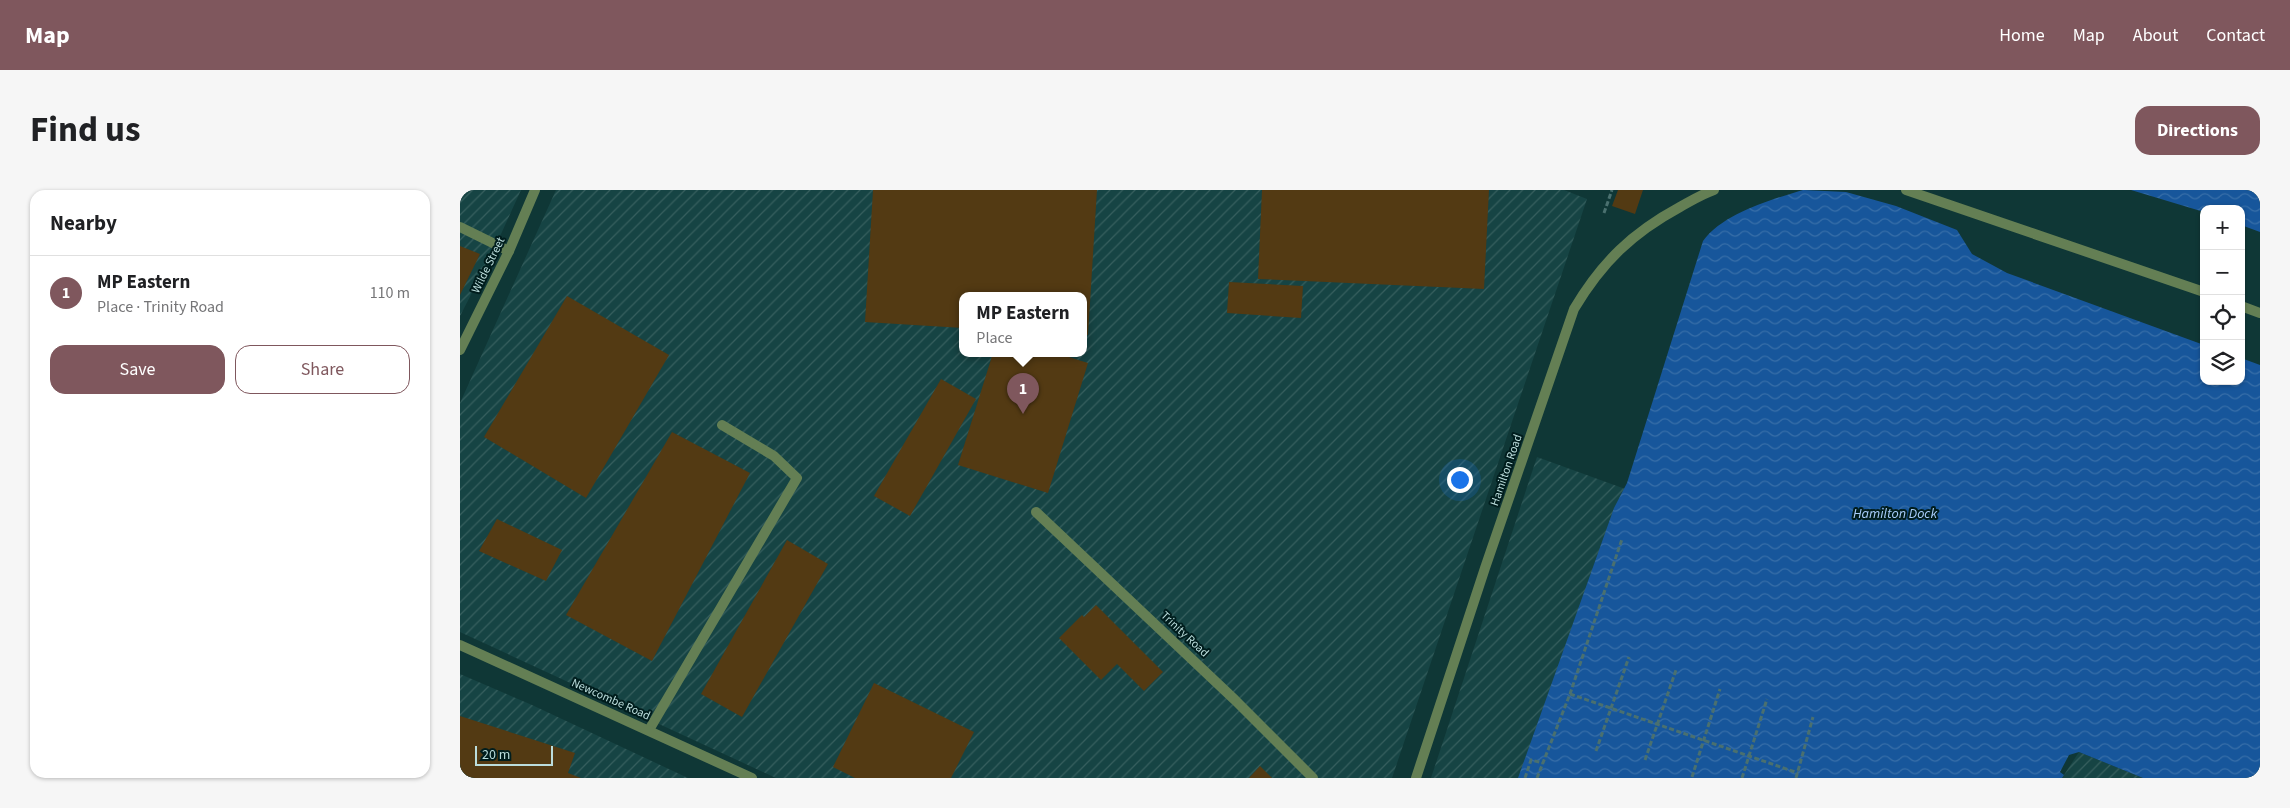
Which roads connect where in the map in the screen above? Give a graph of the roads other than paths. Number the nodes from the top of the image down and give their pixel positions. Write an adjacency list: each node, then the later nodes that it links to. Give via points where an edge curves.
1 (535, 190): 5 (street, Wilde Street)
2 (1714, 190): 16 (street, Hamilton Road, via 1652,222 1588,285 1574,309)
3 (1906, 190): 6 (street)
4 (460, 227): 5 (street)
5 (509, 251): 9 (street, Wilde Street)
6 (2200, 291)
7 (2245, 307): 8 (street)
8 (2260, 312)
9 (460, 350)
10 (722, 424): 13 (street, via 774,456 797,478)
11 (1036, 512): 15 (street, Trinity Road, via 1236,700)
12 (460, 644): 13 (street, Newcombe Road)
13 (649, 730): 14 (street, Newcombe Road)
14 (752, 778)
15 (1313, 778)
16 (1416, 778)

